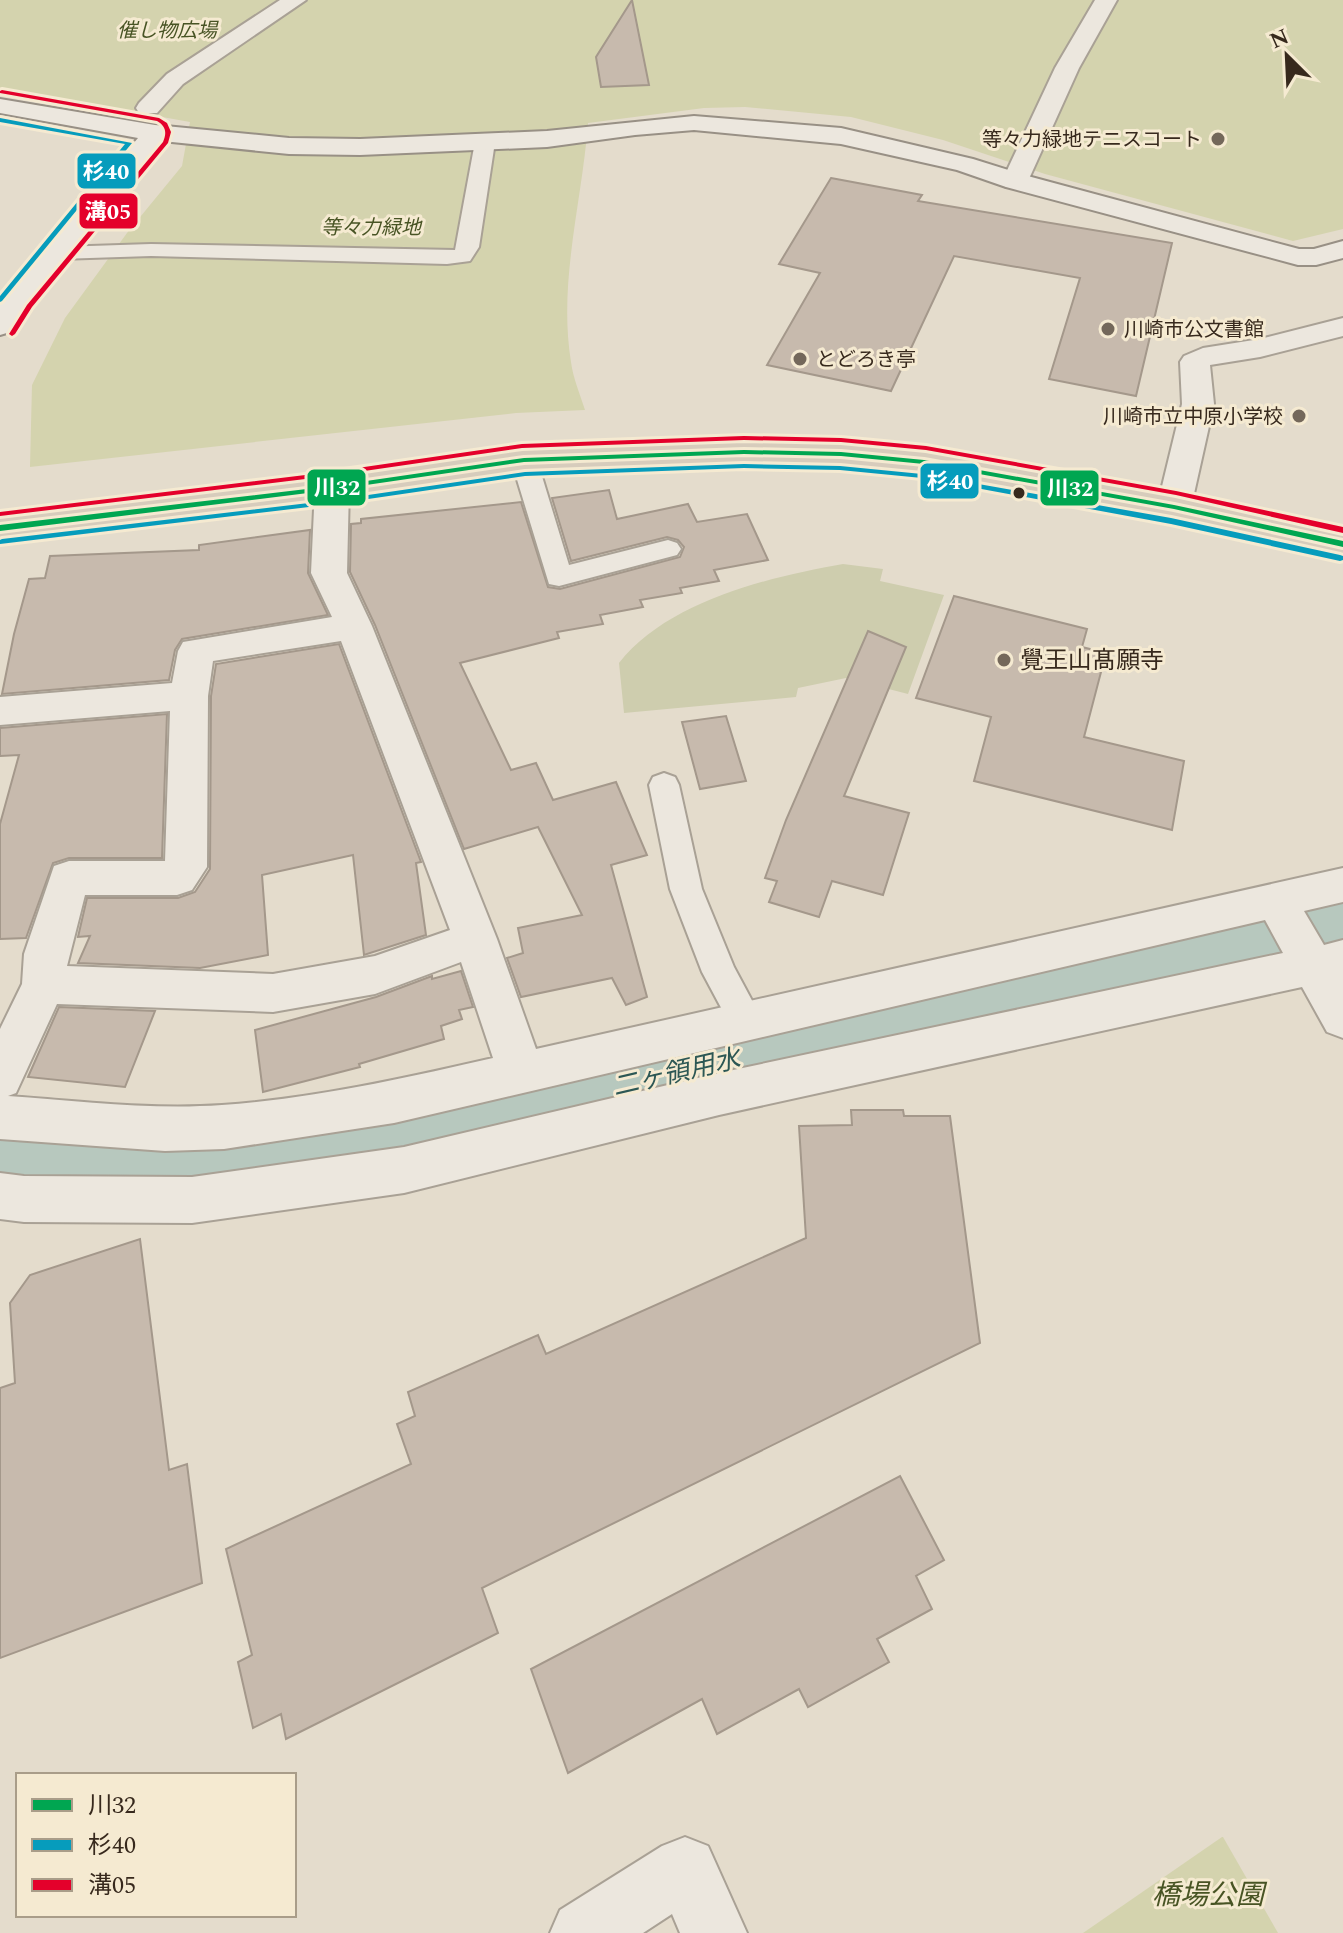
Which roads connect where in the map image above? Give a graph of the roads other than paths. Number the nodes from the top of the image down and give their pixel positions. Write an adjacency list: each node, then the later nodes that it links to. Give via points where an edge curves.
1 (295, 0): 4 (street, via 175,79)
2 (1106, 0): 6 (street, via 1067,68)
3 (0, 106): 4 (street)
4 (151, 120): 5 (street, via 289,146); 8 (street)
5 (485, 142): 6 (street, via 635,127 733,125 869,141); 8 (lane, via 468,247 462,256)
6 (1015, 181): 7 (street, via 1298,257)
7 (1343, 249)
8 (59, 253): 9 (street)
9 (0, 326)
10 (1343, 327): 13 (street, via 1195,362 1198,404)
11 (524, 460): 12 (highway); 13 (highway, via 841,454 924,462); 16 (lane, via 559,577)
12 (332, 488): 14 (highway); 17 (street, via 329,573)
13 (1174, 507): 15 (highway)
14 (0, 528)
15 (1343, 544)
16 (668, 549)
17 (354, 626): 18 (street, via 196,651); 23 (street)
18 (189, 696): 19 (street); 25 (street, via 186,867 177,878 69,878 46,954)
19 (0, 711)
20 (664, 785): 27 (lane, via 686,889 719,972)
21 (1343, 885): 22 (street)
22 (1275, 900): 24 (street); 27 (street)
23 (475, 939): 25 (street, via 375,975 273,993); 28 (street)
24 (1328, 962): 26 (street); 31 (street, via 719,1094 404,1170 192,1200)
25 (44, 984): 29 (street)
26 (1343, 1018)
27 (746, 1021): 28 (street)
28 (521, 1072): 30 (street, via 394,1102 224,1127 165,1129)
29 (0, 1078)
30 (0, 1117)
31 (0, 1196)
32 (583, 1933): 33 (street, via 685,1869)
33 (714, 1933)

